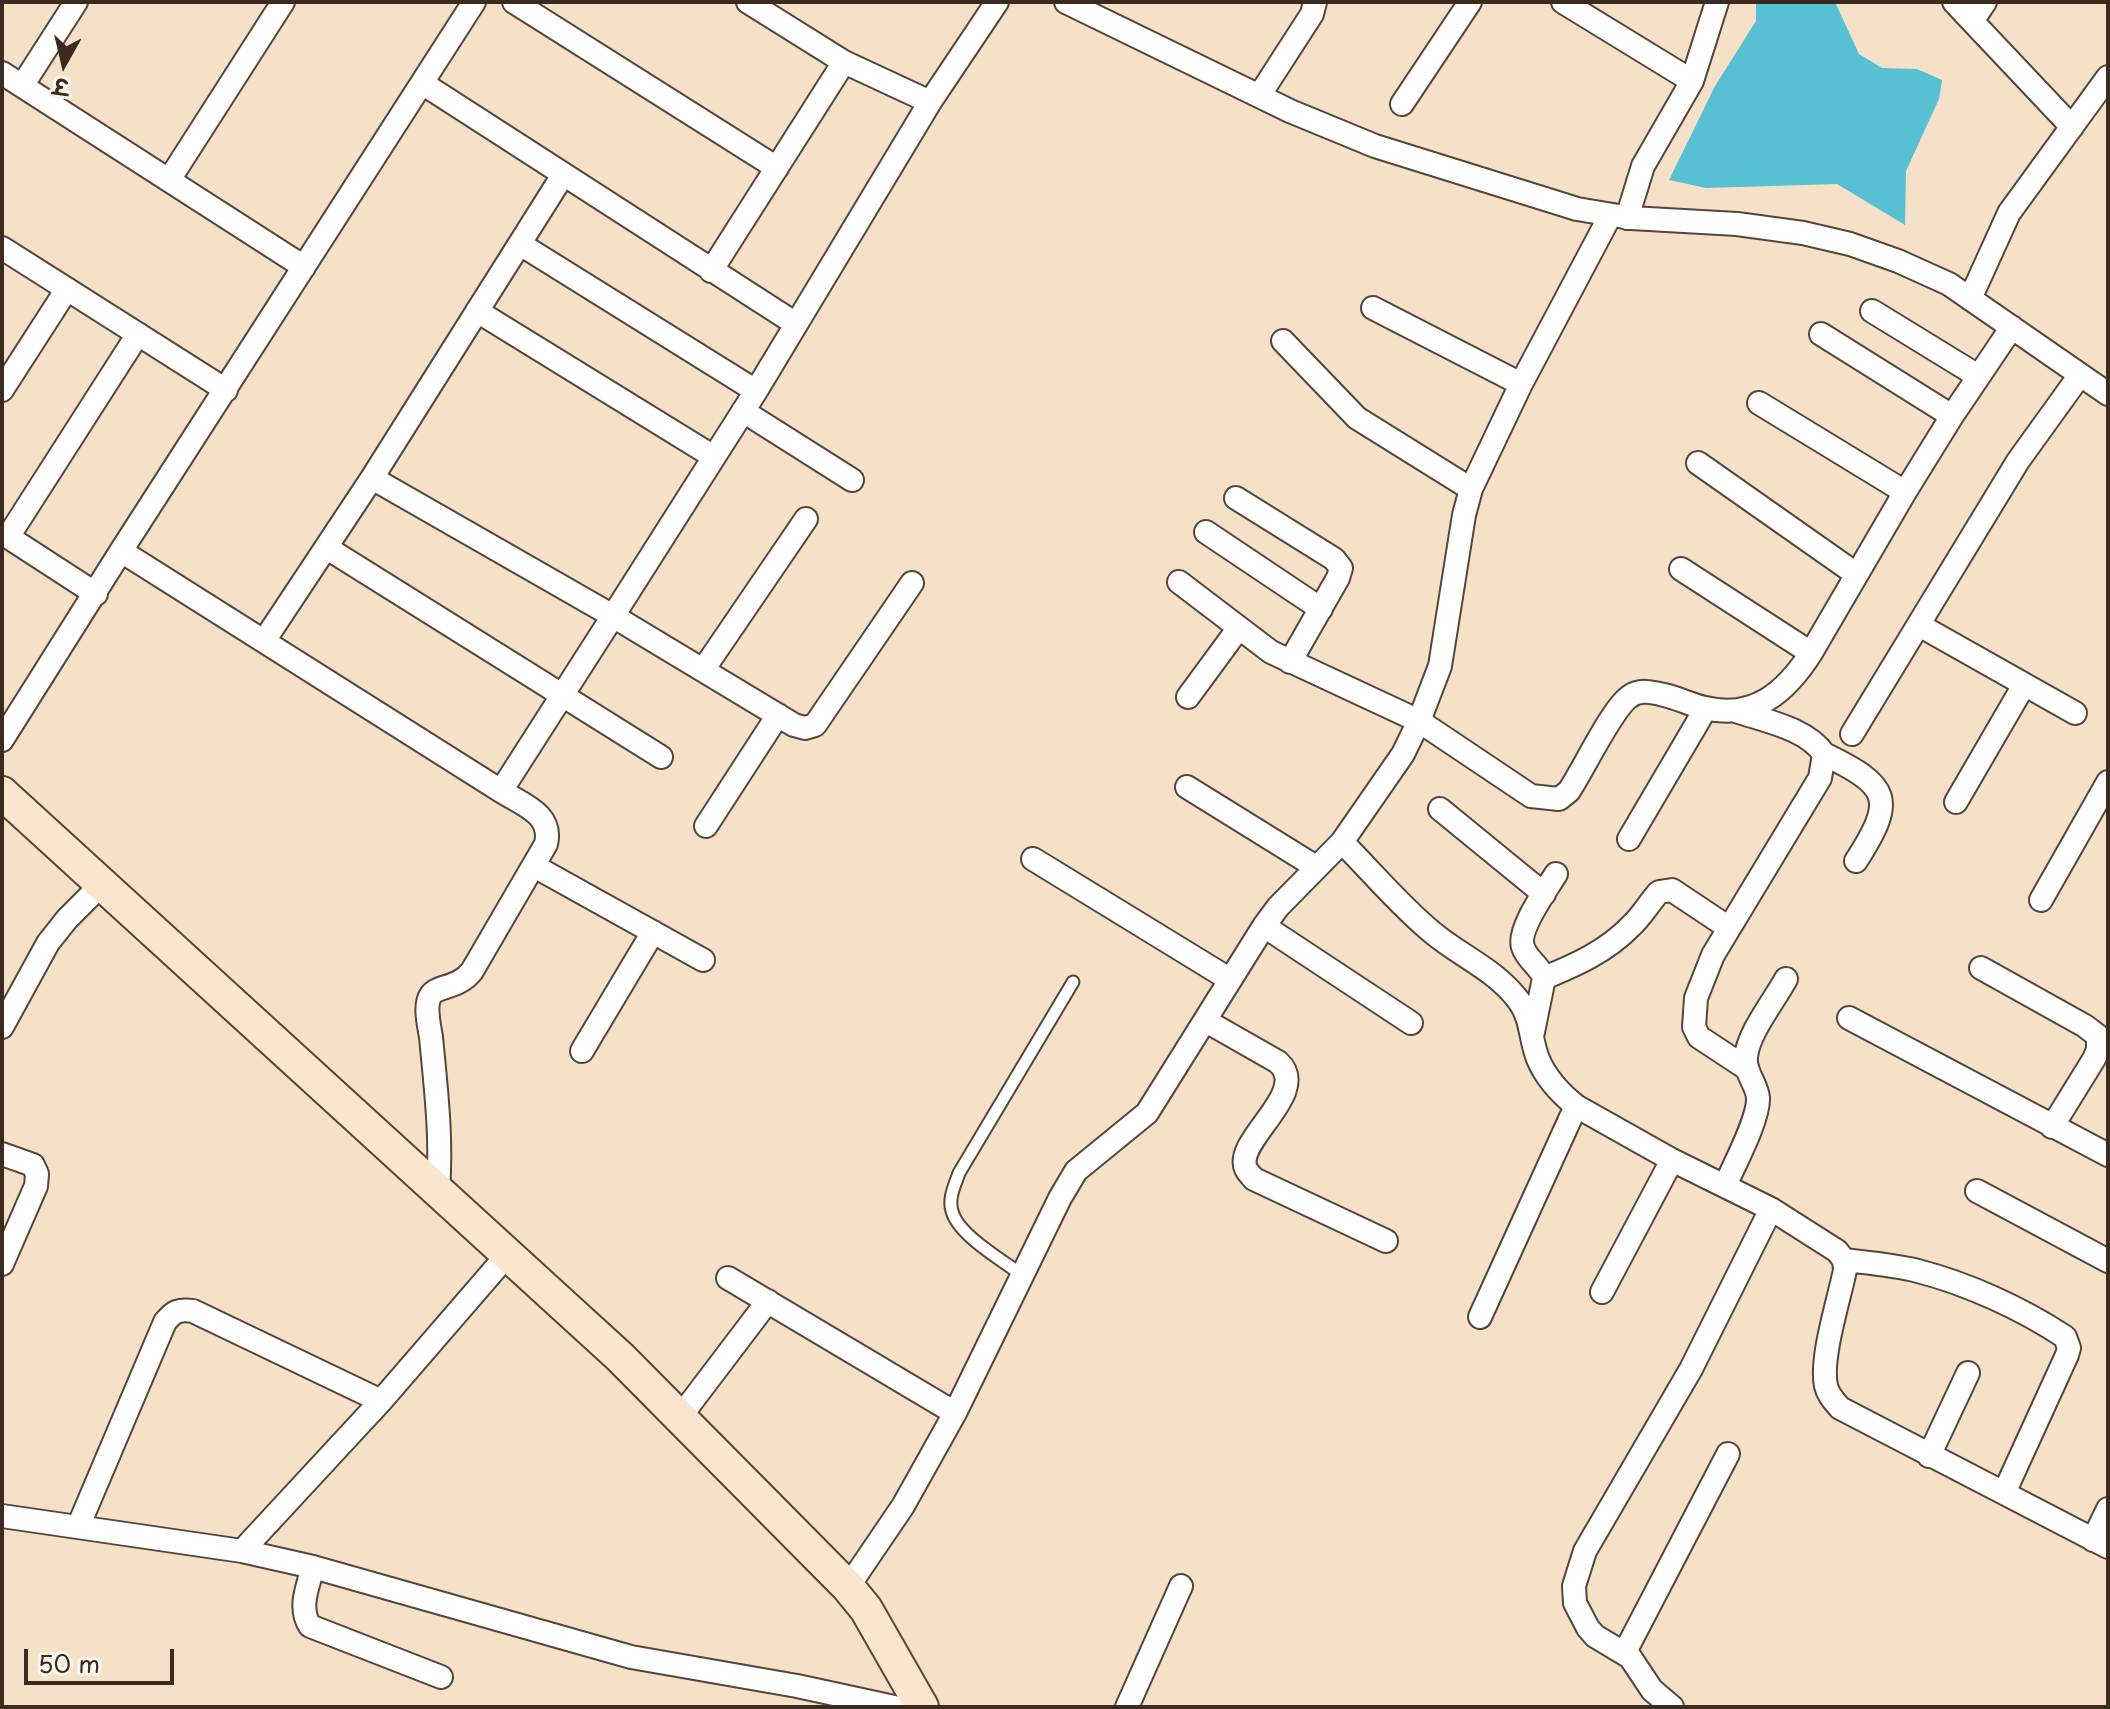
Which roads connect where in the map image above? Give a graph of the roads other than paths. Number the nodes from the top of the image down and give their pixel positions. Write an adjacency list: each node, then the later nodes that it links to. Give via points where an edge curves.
1 (76, 2): 19 (street)
2 (283, 2): 26 (street)
3 (474, 2): 18 (street)
4 (514, 2): 24 (street)
5 (748, 2): 14 (street)
6 (997, 2): 21 (street)
7 (1066, 2): 20 (street)
8 (1315, 2): 20 (street)
9 (1470, 2): 22 (street)
10 (1563, 2): 17 (street)
11 (1717, 2): 17 (street)
12 (1954, 2): 13 (street)
13 (1979, 11): 23 (street)
14 (844, 62): 21 (street); 24 (street)
15 (2, 73): 19 (street)
16 (2108, 77): 23 (street)
17 (1692, 81): 27 (street)
18 (422, 83): 25 (street); 30 (street)
19 (22, 86): 26 (street)
20 (1259, 96): 27 (street, via 1375,146)
21 (930, 102): 37 (street)
22 (1402, 104)
23 (2072, 127): 33 (street, via 2009,213)
24 (777, 168): 31 (street)
25 (563, 175): 28 (street); 31 (street)
26 (169, 180): 30 (street)
27 (1618, 217): 33 (street, via 1737,224 1839,241 1898,261); 45 (street)
28 (520, 244): 35 (street); 48 (street)
29 (2, 248): 32 (street)
30 (304, 267): 47 (street)
31 (711, 271): 37 (street)
32 (67, 289): 39 (street); 42 (street)
33 (1970, 299): 38 (street)
34 (1373, 308): 45 (street)
35 (477, 311): 53 (street); 55 (street)
36 (1872, 311): 44 (street)
37 (796, 324): 48 (street)
38 (2012, 327): 43 (street); 44 (street)
39 (138, 334): 47 (street); 62 (street)
40 (1821, 334): 52 (street)
41 (1283, 341): 57 (street, via 1357,418)
42 (10, 360): 46 (street)
43 (2080, 375): 49 (street); 72 (street, via 2018,461)
44 (1978, 376): 52 (street)
45 (1521, 384): 57 (street)
46 (2, 390)
47 (226, 390): 64 (street)
48 (756, 391): 51 (street)
49 (2108, 394)
50 (1759, 403): 58 (street)
51 (743, 411): 53 (street); 56 (street)
52 (1952, 416): 58 (street)
53 (714, 457): 71 (street)
54 (1698, 463): 66 (street)
55 (372, 478): 63 (street); 71 (street)
56 (852, 480)
57 (1471, 489): 85 (street, via 1440,666)
58 (1905, 492): 66 (street)
59 (1236, 498): 70 (street, via 1341,568)
60 (806, 519): 77 (street)
61 (1206, 532): 70 (street)
62 (5, 535): 69 (street)
63 (327, 548): 74 (street); 79 (street)
64 (121, 551): 69 (street); 74 (street)
65 (1681, 569): 75 (street)
66 (1856, 574): 75 (street)
67 (1179, 582): 73 (street)
68 (912, 583): 84 (street, via 815,725 805,728)
69 (96, 594): 87 (street)
70 (1321, 609): 76 (street)
71 (613, 616): 77 (street); 79 (street)
72 (1919, 625): 78 (street); 86 (street)
73 (1238, 629): 76 (street); 80 (street)
74 (264, 641): 92 (street)
75 (1811, 653): 82 (street, via 1775,696)
76 (1290, 662): 85 (street)
77 (703, 670): 84 (street)
78 (2024, 685): 83 (street); 94 (street)
79 (562, 695): 89 (street); 92 (street)
80 (1188, 697)
81 (1706, 708): 82 (street); 85 (street, via 1652,692 1628,697 1559,799 1531,796); 97 (street)
82 (1736, 711): 88 (street, via 1807,738)
83 (2075, 713)
84 (778, 715): 96 (street)
85 (1419, 721): 98 (street, via 1403,754)
86 (1852, 734)
87 (2, 740)
88 (1824, 754): 100 (street, via 1853,768 1880,794 1883,806 1875,831); 108 (street, via 1820,778)
89 (661, 757)
90 (2108, 782): 106 (street)
91 (1187, 787): 102 (street)
92 (501, 791): 101 (street, via 547,825 546,844)
93 (2, 793): 104 (street)
94 (1956, 802)
95 (1440, 809): 105 (street)
96 (706, 826)
97 (1629, 839)
98 (1342, 842): 102 (street); 121 (street, via 1434,934 1504,984 1528,1015)
99 (1033, 859): 113 (street)
100 (1856, 861)
101 (534, 866): 109 (street); 130 (street, via 464,981 429,998 441,1128)
102 (1316, 867): 107 (street)
103 (1556, 874): 105 (street)
104 (102, 884): 119 (street, via 48,943); 130 (street)
105 (1544, 894): 112 (street, via 1522,936 1524,951)
106 (2041, 900)
107 (1264, 926): 113 (street); 118 (street)
108 (1729, 928): 112 (street, via 1666,889 1602,950); 123 (street, via 1702,978 1694,1027 1699,1037)
109 (653, 932): 110 (street); 122 (street)
110 (703, 960)
111 (1981, 968): 120 (street, via 2085,1026)
112 (1544, 978): 121 (street)
113 (1229, 979): 117 (street)
114 (1786, 979): 123 (street, via 1749,1044)
115 (1073, 982): 138 (lane, via 951,1195 952,1211 963,1230)
116 (1849, 1018): 125 (street)
117 (1206, 1021): 133 (street, via 1287,1070 1284,1093 1244,1159 1254,1179); 138 (street, via 1147,1113 1076,1171)
118 (1411, 1023)
119 (2, 1027)
120 (2103, 1028): 125 (street, via 2094,1059)
121 (1532, 1033): 124 (street, via 1550,1080)
122 (582, 1051)
123 (1746, 1068): 129 (street, via 1758,1097 1757,1111)
124 (1576, 1106): 128 (street); 142 (street)
125 (2052, 1127): 127 (street)
126 (2, 1154): 137 (street, via 33,1165 37,1174)
127 (2108, 1155)
128 (1672, 1160): 129 (street); 140 (street)
129 (1725, 1186): 132 (street)
130 (438, 1191): 134 (street)
131 (1977, 1191): 136 (street)
132 (1771, 1209): 135 (street); 158 (street, via 1691,1369 1578,1569 1575,1603 1582,1619 1595,1636)
133 (1386, 1241)
134 (508, 1254): 144 (street); 146 (street)
135 (1844, 1260): 148 (street, via 1825,1366 1829,1396 1840,1408); 149 (street, via 1918,1271 1958,1284 2065,1337 2067,1355)
136 (2108, 1261)
137 (2, 1264)
138 (1022, 1275): 145 (street)
139 (728, 1278): 141 (street)
140 (1602, 1292)
141 (768, 1301): 145 (street); 146 (street)
142 (1480, 1317)
143 (1968, 1373): 148 (street)
144 (381, 1401): 152 (street, via 193,1311 172,1313); 154 (street)
145 (955, 1413): 157 (street, via 903,1506)
146 (680, 1417): 157 (street)
147 (1728, 1454): 158 (street)
148 (1929, 1456): 149 (street)
149 (2004, 1493): 153 (street)
150 (2108, 1509): 153 (street)
151 (2, 1516): 152 (street)
152 (78, 1527): 154 (street)
153 (2101, 1544)
154 (242, 1551): 155 (street)
155 (313, 1567): 159 (street, via 304,1607 310,1626); 160 (street, via 631,1657)
156 (1181, 1586): 164 (street)
157 (848, 1587): 163 (street)
158 (1625, 1652): 165 (street, via 1652,1690)
159 (441, 1677)
160 (797, 1686): 161 (street); 162 (street)
161 (787, 1707)
162 (894, 1707)
163 (922, 1707)
164 (1127, 1707)
165 (1672, 1707)

